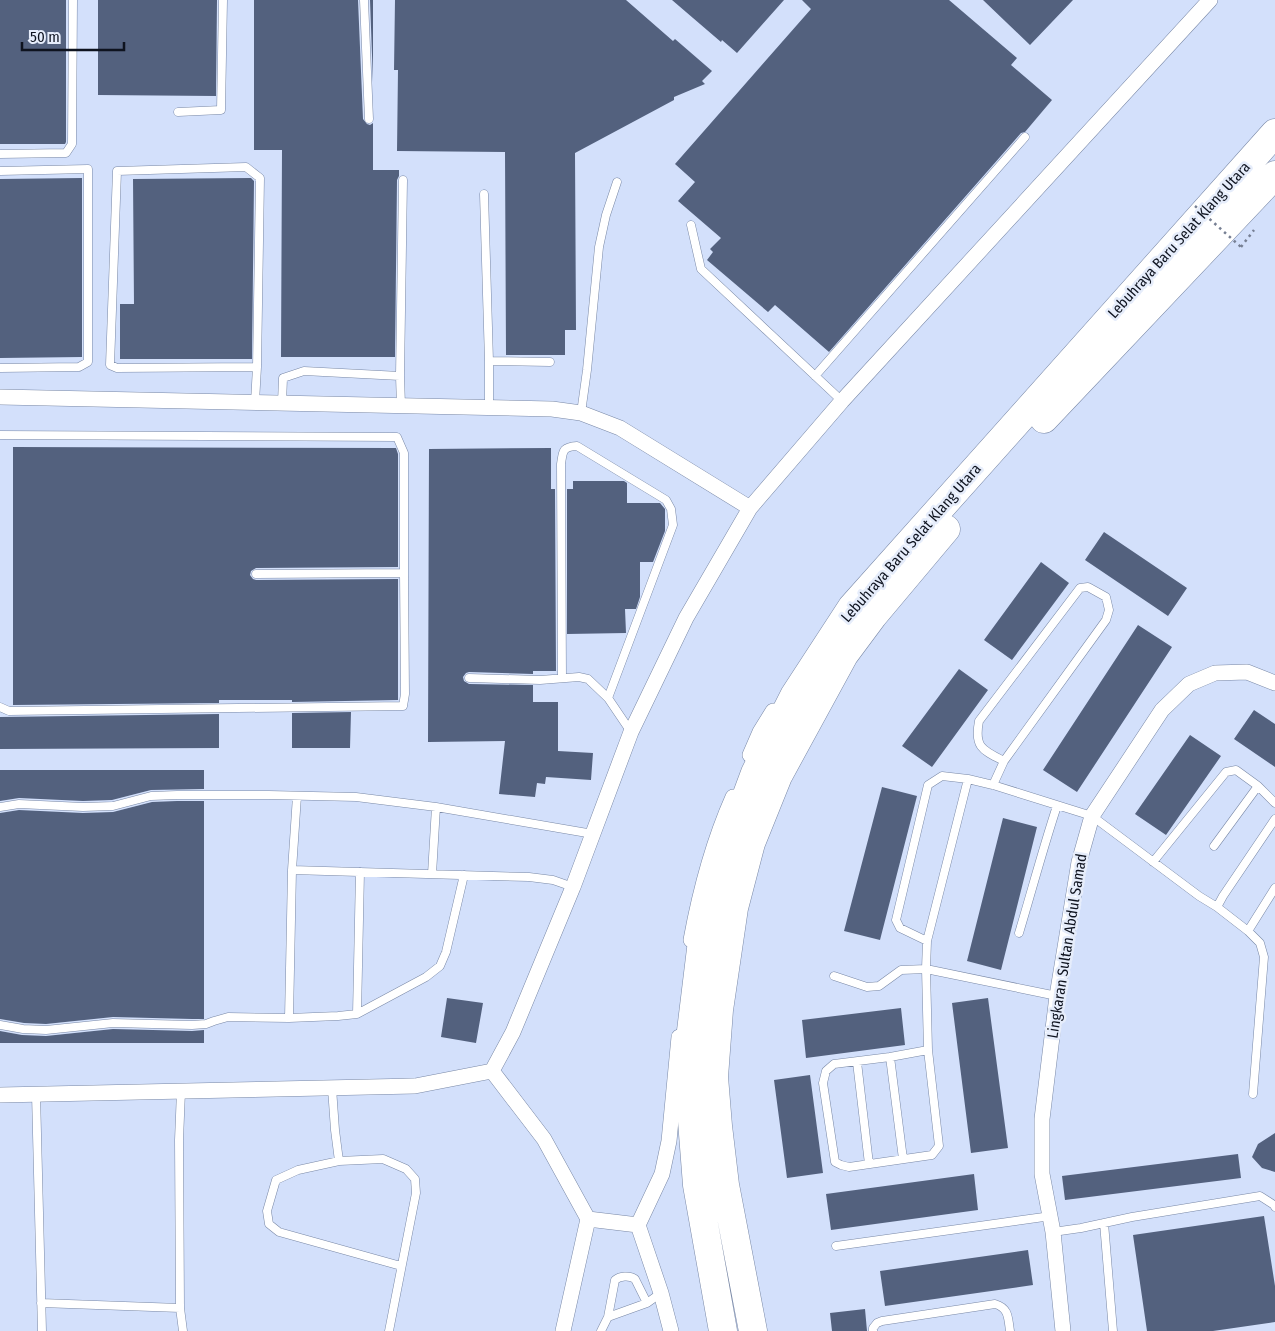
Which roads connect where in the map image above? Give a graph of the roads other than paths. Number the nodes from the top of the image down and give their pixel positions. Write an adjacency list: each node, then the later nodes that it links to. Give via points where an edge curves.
1 (73, 0): 9 (lane, via 72,144 66,153)
2 (223, 0): 5 (lane, via 222,110)
3 (364, 0): 6 (lane)
4 (1210, 0): 23 (street)
5 (178, 112)
6 (369, 119)
7 (1275, 133): 33 (highway, Lebuhraya Baru Selat Klang Utara)
8 (1025, 136): 21 (lane)
9 (0, 154)
10 (0, 171): 19 (lane, via 88,169 88,362 79,366)
11 (1275, 174): 102 (highway, Lebuhraya Baru Selat Klang Utara, via 998,468 872,616 844,654 778,776 752,843 734,908 719,1010 714,1077 725,1185)
12 (403, 180): 20 (lane)
13 (617, 182): 28 (lane, via 599,248)
14 (484, 194): 16 (lane)
15 (691, 225): 21 (lane, via 701,269)
16 (489, 361): 17 (lane); 27 (lane)
17 (550, 362)
18 (257, 367): 18 (lane, via 260,178 246,167 117,170 110,365 117,368); 24 (lane)
19 (0, 368)
20 (400, 376): 25 (lane, via 304,372 283,378); 26 (lane)
21 (815, 376): 23 (lane)
22 (0, 396): 24 (street)
23 (842, 401): 30 (street)
24 (255, 402): 25 (street)
25 (282, 403): 26 (street)
26 (400, 406): 27 (street)
27 (488, 408): 28 (street)
28 (581, 413): 30 (street, via 620,428)
29 (0, 435): 31 (lane, via 397,437 404,453)
30 (750, 508): 39 (street, via 686,618)
31 (404, 573): 32 (lane); 38 (lane, via 403,706 8,711)
32 (256, 574)
33 (852, 607): 86 (street, via 796,675 760,732 720,827 698,903 684,978 669,1141 662,1174); 101 (highway, Lebuhraya Baru Selat Klang Utara, via 794,696 755,773 732,835 701,949 691,1031 691,1108 697,1185)
34 (469, 678): 35 (lane)
35 (562, 678): 37 (lane, via 588,679); 37 (lane, via 561,464 564,451 577,446 666,500 673,525)
36 (1275, 683): 49 (street, Lingkaran Sultan Abdul Samad, via 1247,672 1215,673 1189,684 1162,710)
37 (608, 698): 39 (lane)
38 (0, 707)
39 (631, 732): 51 (street)
40 (1004, 761): 40 (lane, via 984,751 976,736 979,721 1080,588 1088,587 1106,598 1109,610 1106,620); 42 (lane)
41 (968, 779): 42 (lane); 63 (lane); 63 (lane, via 942,776 928,785 896,920 900,928)
42 (993, 785): 46 (lane)
43 (1258, 786): 45 (lane); 52 (lane); 53 (lane, via 1236,770 1226,772)
44 (297, 796): 47 (lane, via 178,794 151,796 113,806 20,804); 48 (lane, via 356,798); 54 (lane)
45 (1275, 803)
46 (1057, 806): 49 (lane); 62 (lane)
47 (0, 807)
48 (436, 807): 51 (lane); 56 (lane)
49 (1092, 816): 53 (lane); 66 (street, Lingkaran Sultan Abdul Samad, via 1079,862)
50 (1275, 819): 60 (lane)
51 (594, 834): 58 (street)
52 (1214, 846)
53 (1153, 862): 60 (lane)
54 (292, 870): 55 (lane); 68 (lane)
55 (360, 872): 56 (lane); 67 (lane)
56 (432, 874): 57 (lane)
57 (464, 875): 58 (lane, via 529,877); 67 (lane, via 440,966 426,977)
58 (573, 887): 73 (street, via 513,1032)
59 (1275, 888): 61 (lane)
60 (1217, 907): 61 (lane)
61 (1248, 930): 77 (lane, via 1260,943 1264,957)
62 (1019, 932)
63 (927, 941): 64 (lane)
64 (926, 969): 65 (lane, via 901,970 879,986 867,987); 66 (lane); 70 (lane)
65 (834, 976)
66 (1057, 996): 83 (street, Lingkaran Sultan Abdul Samad, via 1042,1119 1042,1174)
67 (357, 1014): 68 (lane)
68 (288, 1018): 69 (lane, via 228,1017 206,1024 113,1023 46,1030)
69 (0, 1025)
70 (928, 1050): 71 (lane); 79 (lane, via 939,1146 932,1155)
71 (890, 1057): 72 (lane); 79 (lane)
72 (857, 1062): 81 (lane); 81 (lane, via 834,1064 826,1071 823,1083 835,1162 849,1167)
73 (492, 1071): 74 (street, via 415,1086); 84 (street, via 544,1139)
74 (332, 1088): 75 (street); 80 (lane)
75 (181, 1091): 76 (street); 93 (lane)
76 (36, 1094): 78 (street); 91 (lane)
77 (1252, 1094)
78 (0, 1095)
79 (903, 1159): 81 (lane)
80 (339, 1161): 89 (lane, via 383,1159 406,1169 415,1180 416,1193); 89 (lane, via 298,1170 276,1180 267,1211 269,1224 279,1232)
81 (869, 1164)
82 (1275, 1207): 85 (lane, via 1260,1196)
83 (1051, 1216): 87 (street, Lingkaran Sultan Abdul Samad); 88 (lane)
84 (588, 1219): 86 (street); 98 (street)
85 (1104, 1223): 87 (lane); 106 (lane)
86 (638, 1226): 90 (street)
87 (1054, 1232): 105 (street, Lingkaran Sultan Abdul Samad)
88 (836, 1246)
89 (402, 1266): 97 (lane)
90 (661, 1293): 92 (lane); 100 (street)
91 (41, 1303): 93 (lane); 95 (lane)
92 (647, 1303): 94 (lane); 94 (lane, via 635,1279 619,1278 615,1280)
93 (180, 1308): 96 (lane)
94 (608, 1317): 99 (lane)
95 (42, 1331)
96 (182, 1331)
97 (389, 1331)
98 (563, 1331)
99 (601, 1331)
100 (671, 1331)
101 (723, 1331)
102 (753, 1331)
103 (873, 1331): 104 (lane, via 882,1321 995,1304 1007,1312)
104 (1010, 1331)
105 (1063, 1331)
106 (1113, 1331)

